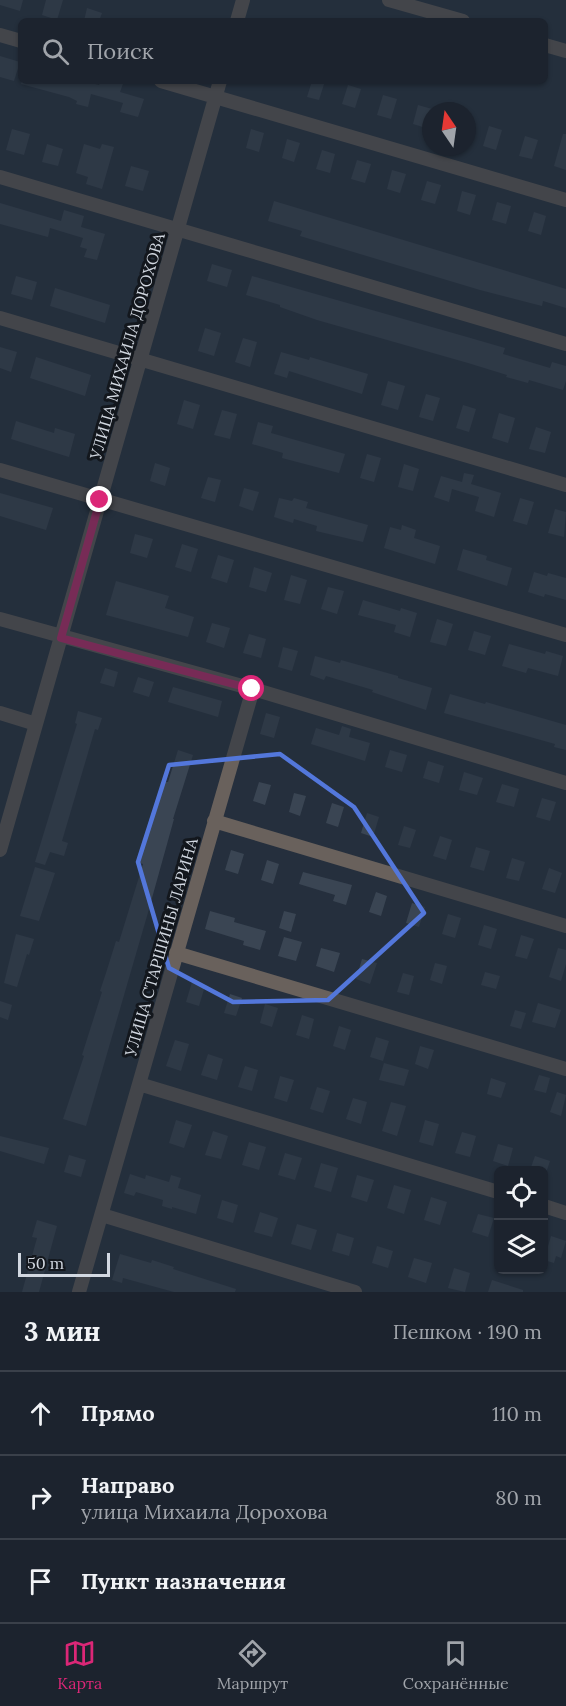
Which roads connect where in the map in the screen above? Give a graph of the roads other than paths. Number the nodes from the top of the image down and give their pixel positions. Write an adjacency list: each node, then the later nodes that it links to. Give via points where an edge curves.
1 (243, 0): 3 (street)
2 (389, 0): 4 (street)
3 (238, 18)
4 (452, 18)
5 (0, 35): 6 (street)
6 (18, 40)
7 (548, 46): 8 (street)
8 (566, 51)
9 (171, 84): 11 (street)
10 (219, 84): 11 (street, УЛИЦА МИХАИЛА ДОРОХОВА)
11 (216, 97): 13 (street); 14 (street, УЛИЦА МИХАИЛА ДОРОХОВА)
12 (0, 177): 14 (street)
13 (566, 200)
14 (178, 228): 16 (street); 17 (street, УЛИЦА МИХАИЛА ДОРОХОВА)
15 (0, 318): 17 (street)
16 (566, 344)
17 (141, 359): 19 (street); 20 (street, УЛИЦА МИХАИЛА ДОРОХОВА)
18 (0, 470): 20 (street)
19 (566, 485)
20 (100, 500): 22 (street); 23 (street, УЛИЦА МИХАИЛА ДОРОХОВА)
21 (0, 619): 23 (street)
22 (566, 635)
23 (61, 638): 24 (street); 26 (street, УЛИЦА МИХАИЛА ДОРОХОВА)
24 (252, 689): 27 (street); 28 (street, УЛИЦА СТАРШИНЫ ЛАРИНА)
25 (0, 713): 26 (street)
26 (36, 724): 29 (street, УЛИЦА МИХАИЛА ДОРОХОВА)
27 (566, 783)
28 (214, 821): 30 (street); 31 (street, УЛИЦА СТАРШИНЫ ЛАРИНА)
29 (0, 850)
30 (566, 926)
31 (176, 953): 32 (street); 33 (street, УЛИЦА СТАРШИНЫ ЛАРИНА)
32 (566, 1069)
33 (139, 1083): 34 (street); 37 (street, УЛИЦА СТАРШИНЫ ЛАРИНА)
34 (494, 1191)
35 (548, 1208): 36 (street)
36 (566, 1213)
37 (102, 1215): 38 (street, УЛИЦА СТАРШИНЫ ЛАРИНА); 39 (street)
38 (80, 1292)
39 (355, 1292)

